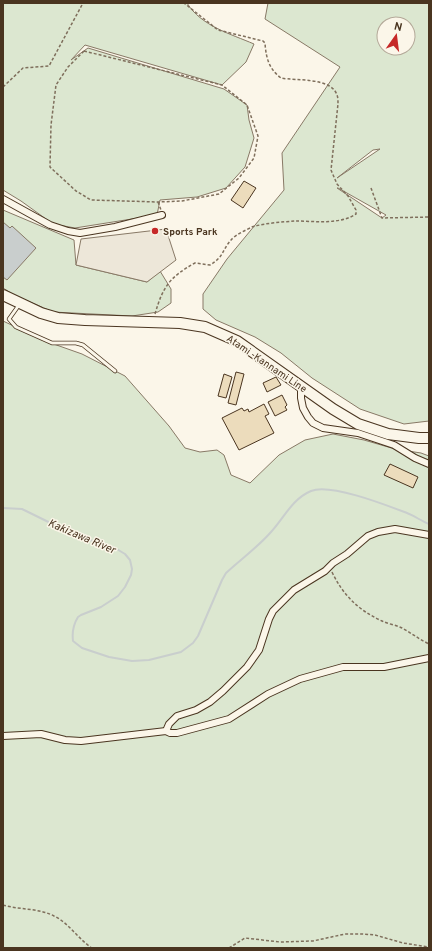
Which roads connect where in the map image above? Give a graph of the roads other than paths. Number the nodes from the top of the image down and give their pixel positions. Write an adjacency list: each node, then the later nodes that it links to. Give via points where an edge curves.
1 (3, 199): 2 (street, via 50,224 80,233)
2 (162, 215)
3 (3, 295): 4 (main road, Atami -Kannami Line)
4 (20, 303): 5 (lane, via 9,319 16,327 52,344 83,345); 6 (main road, Atami -Kannami Line, via 58,318 152,321 205,327 237,341)
5 (115, 371)
6 (301, 386): 7 (main road, Atami -Kannami Line, via 358,424 388,434); 8 (street, via 303,408 313,423 323,428 358,433 394,444)
7 (429, 438)
8 (429, 464)
9 (429, 535): 11 (street, via 395,529 368,536 329,567 294,590 269,619 259,650 247,666 205,705 177,716)
10 (429, 658): 11 (street, via 384,667 343,667 330,670 300,679 268,694 229,719 177,733)
11 (166, 731): 12 (street, via 82,741 41,734)
12 (3, 736)

